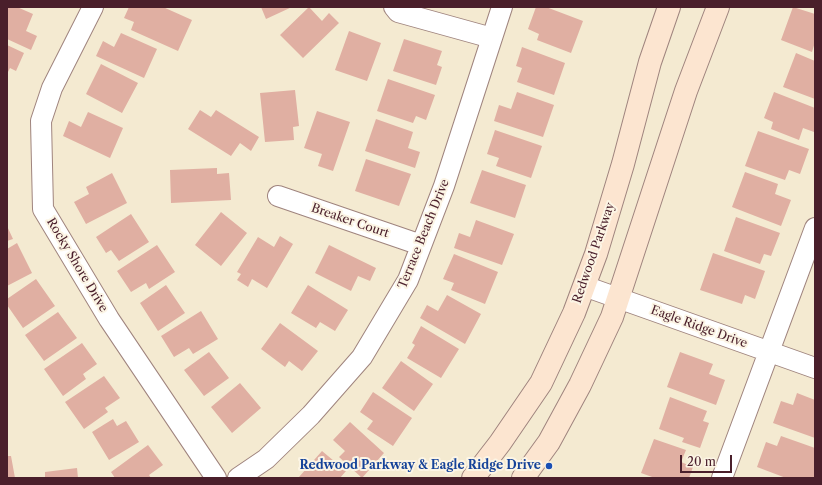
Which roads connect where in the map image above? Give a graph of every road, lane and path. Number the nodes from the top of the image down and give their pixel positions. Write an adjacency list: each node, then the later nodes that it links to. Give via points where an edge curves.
1 (93, 7): 14 (street, Rocky Shore Drive, via 52,88 41,121 44,209 108,319)
2 (394, 7): 6 (street, via 398,12)
3 (502, 7): 6 (street, Terrace Beach Drive)
4 (669, 7): 10 (main road, Redwood Parkway, via 650,62 596,254)
5 (718, 7): 11 (main road, via 686,91)
6 (492, 38): 9 (street, Terrace Beach Drive, via 444,186)
7 (278, 196): 9 (street, Breaker Court)
8 (815, 228): 12 (street)
9 (421, 245): 15 (street, Terrace Beach Drive, via 408,280 362,357 311,415 266,459)
10 (584, 286): 11 (street, Eagle Ridge Drive); 16 (main road, Redwood Parkway, via 541,384)
11 (618, 298): 12 (street, Eagle Ridge Drive); 17 (main road, via 612,317 580,385 549,442)
12 (769, 352): 13 (street, Eagle Ridge Drive); 18 (street)
13 (815, 368)
14 (216, 478)
15 (238, 478)
16 (473, 478)
17 (523, 478)
18 (722, 478)

